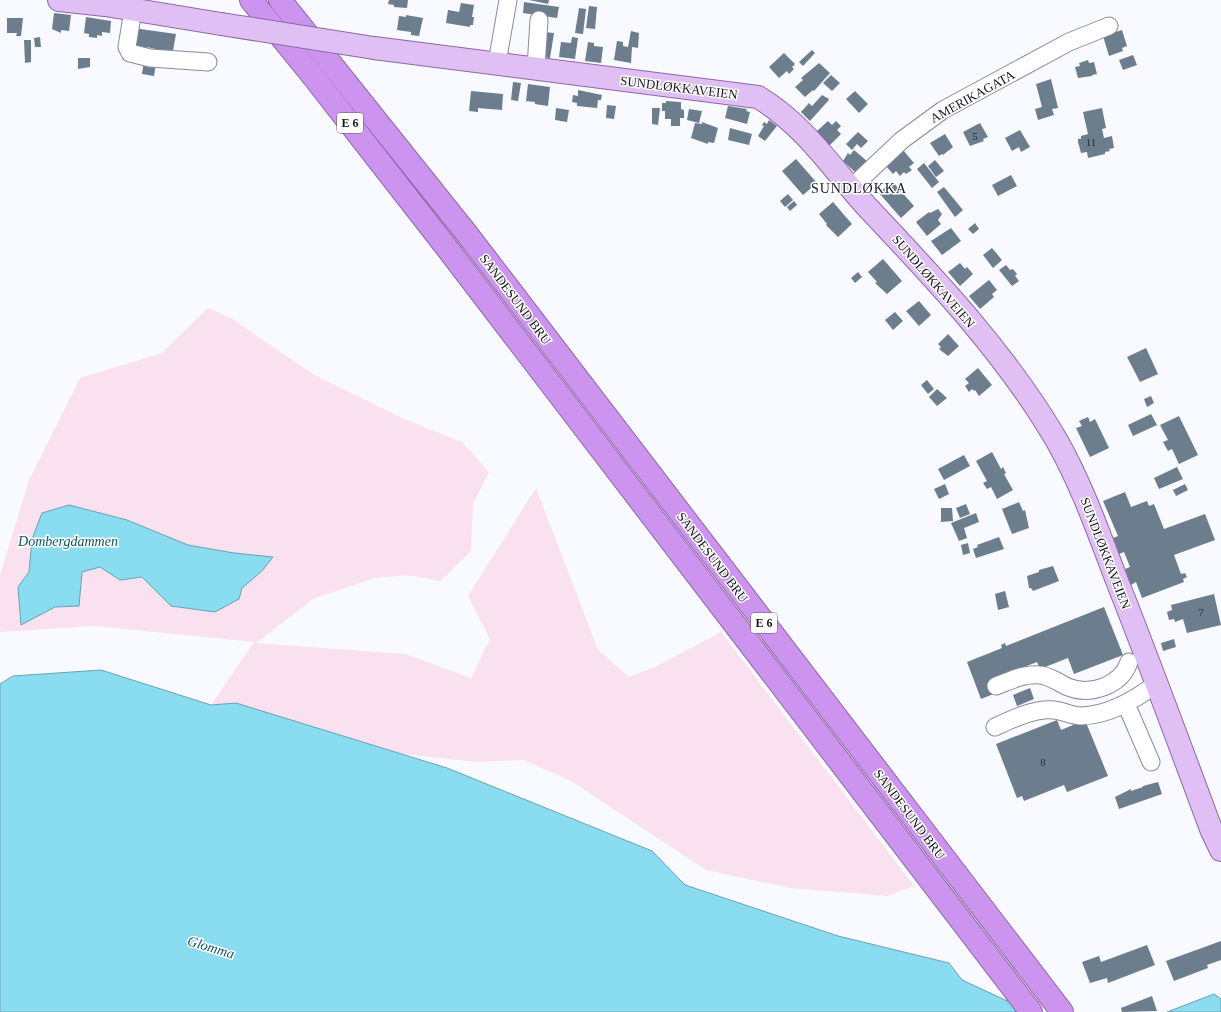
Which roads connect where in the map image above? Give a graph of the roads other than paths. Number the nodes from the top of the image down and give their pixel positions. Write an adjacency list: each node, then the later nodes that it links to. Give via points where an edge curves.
1 (59, 0): 5 (main road)
2 (250, 0): 21 (highway, SANDESUND BRU / E 6, via 317,81 447,248)
3 (280, 0): 22 (highway, SANDESUND BRU / E 6, via 467,234)
4 (508, 0): 9 (street)
5 (133, 10): 8 (street, via 127,47 130,53 150,58); 9 (main road, SUNDLØKKAVEIEN, bridge, via 374,48)
6 (539, 20): 10 (street)
7 (1109, 26): 11 (street, AMERIKAGATA, via 1069,42 943,110 902,140)
8 (208, 62)
9 (497, 63): 10 (main road, SUNDLØKKAVEIEN)
10 (536, 68): 11 (main road, SUNDLØKKAVEIEN, via 758,97 798,126)
11 (851, 188): 13 (main road, SUNDLØKKAVEIEN, via 940,284 1016,380 1056,439 1082,491)
12 (1128, 662): 15 (street, via 1120,678 1107,686)
13 (1157, 683): 16 (street); 20 (main road, SUNDLØKKAVEIEN)
14 (996, 686): 15 (street, via 1018,677 1041,675 1082,691)
15 (1092, 689): 17 (street)
16 (1126, 704): 17 (street); 19 (street)
17 (1099, 713): 18 (street, via 1081,716 1047,710 1012,719)
18 (995, 727)
19 (1151, 762)
20 (1221, 850)
21 (1031, 1012)
22 (1062, 1012)

